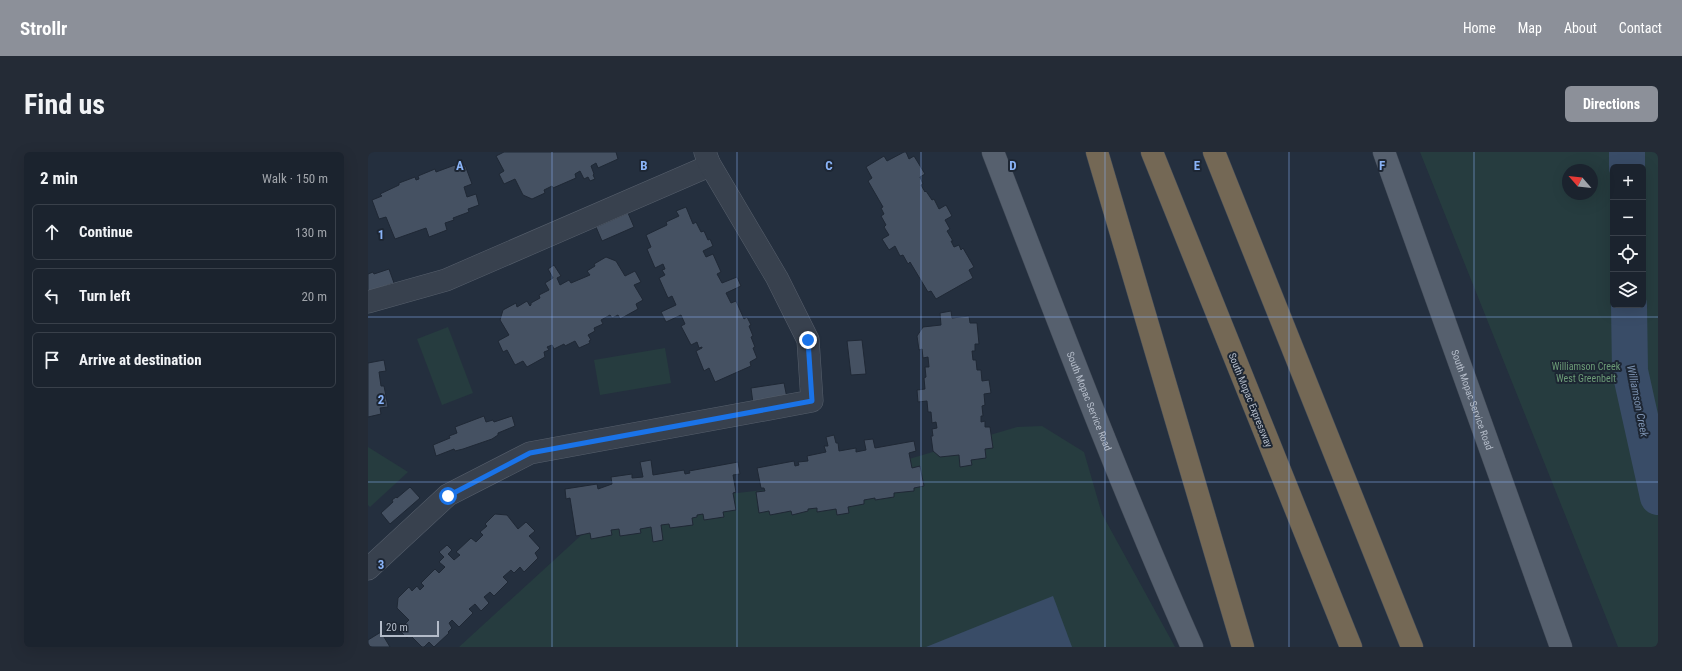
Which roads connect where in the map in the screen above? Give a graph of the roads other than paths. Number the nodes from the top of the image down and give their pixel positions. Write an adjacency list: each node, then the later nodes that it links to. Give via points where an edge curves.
1 (993, 152): 9 (main road, South Mopac Service Road, via 1092,406)
2 (1097, 152): 10 (highway)
3 (1152, 152): 11 (highway, South Mopac Expressway)
4 (1214, 152): 12 (highway)
5 (1384, 152): 13 (main road, South Mopac Service Road)
6 (707, 157): 7 (lane, via 702,169 446,280); 8 (lane, via 777,278 808,340 812,401 530,453 448,496)
7 (368, 302)
8 (368, 569)
9 (1192, 647)
10 (1243, 647)
11 (1351, 647)
12 (1412, 647)
13 (1561, 647)

